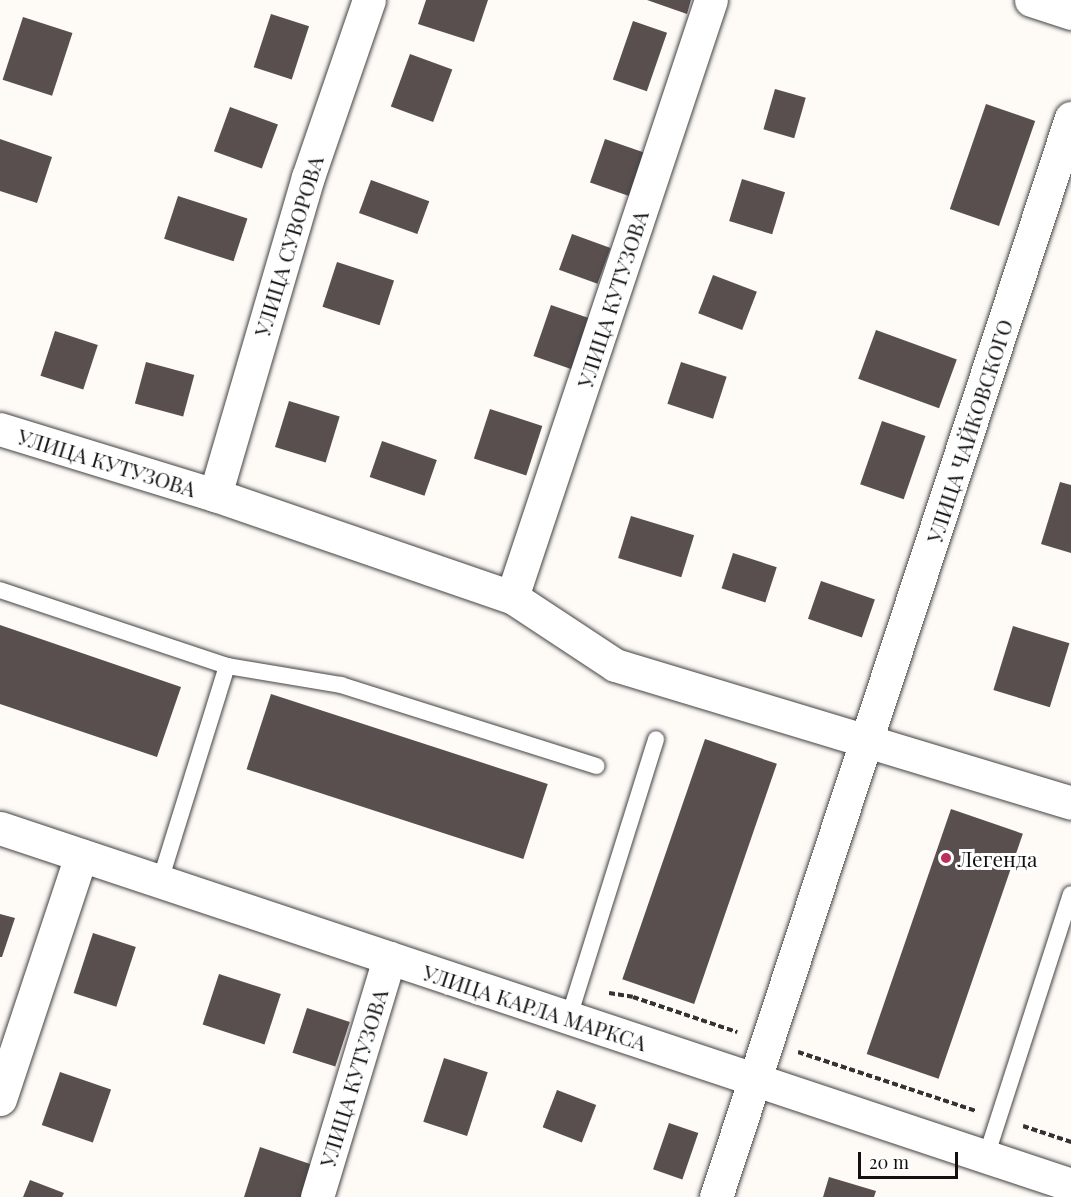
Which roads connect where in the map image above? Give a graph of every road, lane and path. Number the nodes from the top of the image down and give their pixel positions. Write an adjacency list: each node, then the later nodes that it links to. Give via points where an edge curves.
1 (369, 0): 7 (street, УЛИЦА СУВОРОВА, via 308,177)
2 (711, 0): 9 (street, УЛИЦА КУТУЗОВА)
3 (1031, 0): 4 (street)
4 (1071, 13)
5 (1071, 118): 12 (street, УЛИЦА ЧАЙКОВСКОГО)
6 (0, 429): 7 (street, УЛИЦА КУТУЗОВА)
7 (215, 495): 9 (street, УЛИЦА КУТУЗОВА)
8 (0, 590): 10 (lane)
9 (512, 597): 12 (street, УЛИЦА КУТУЗОВА, via 615,665)
10 (227, 666): 13 (lane, via 341,686); 17 (lane)
11 (656, 739): 20 (lane)
12 (866, 744): 14 (street, УЛИЦА КУТУЗОВА); 21 (street, УЛИЦА ЧАЙКОВСКОГО)
13 (596, 766)
14 (1071, 803)
15 (0, 828): 16 (street, УЛИЦА КАРЛА МАРКСА)
16 (81, 855): 17 (street, УЛИЦА КАРЛА МАРКСА); 22 (street)
17 (160, 881): 19 (street, УЛИЦА КАРЛА МАРКСА)
18 (1071, 894): 23 (lane)
19 (389, 958): 20 (street, УЛИЦА КАРЛА МАРКСА); 25 (street, УЛИЦА КУТУЗОВА)
20 (569, 1017): 21 (street, УЛИЦА КАРЛА МАРКСА)
21 (753, 1079): 23 (street, УЛИЦА КАРЛА МАРКСА); 26 (street)
22 (0, 1099)
23 (986, 1157): 24 (street, УЛИЦА КАРЛА МАРКСА)
24 (1071, 1185)
25 (317, 1197)
26 (716, 1197)

